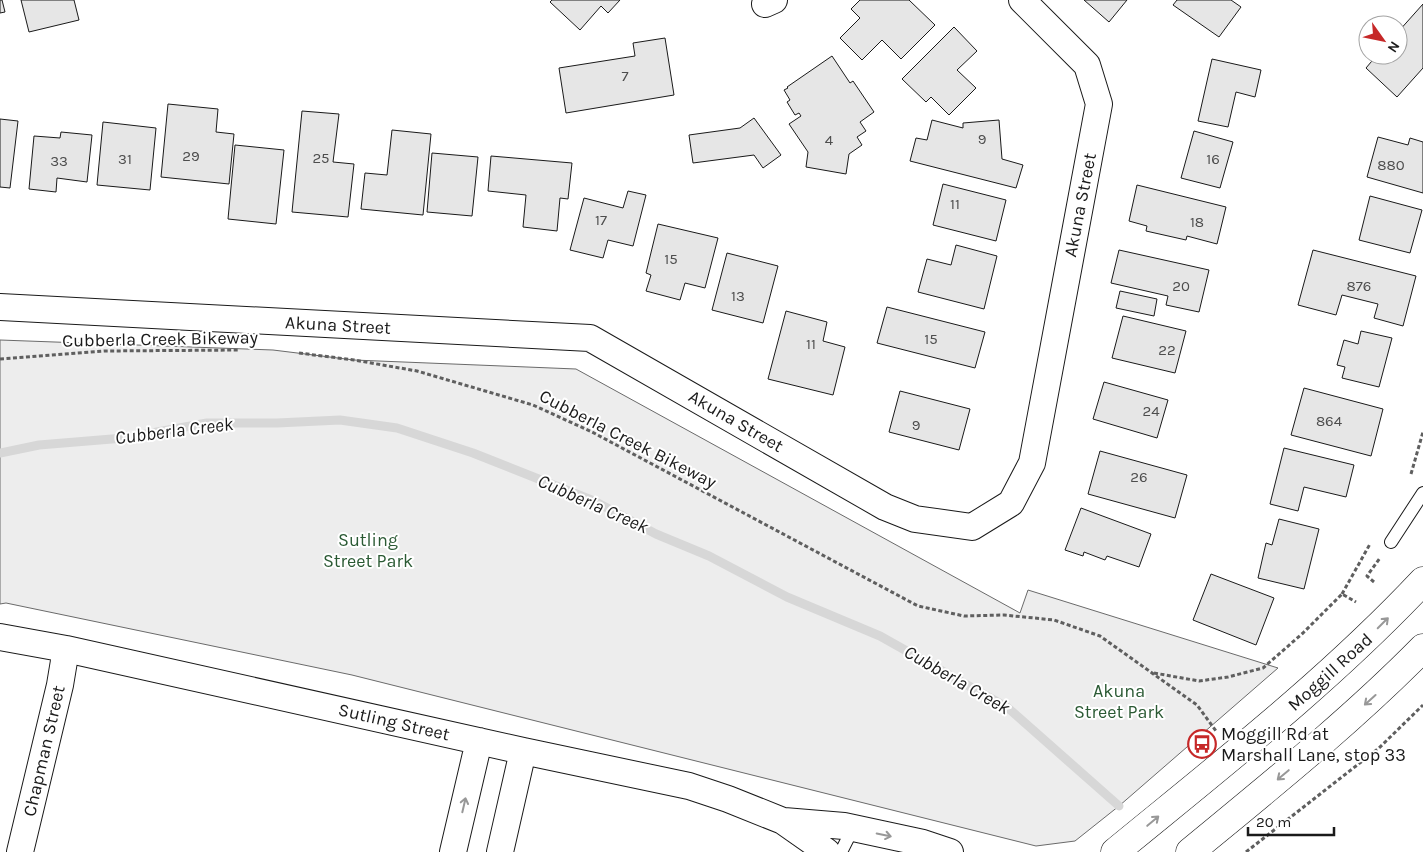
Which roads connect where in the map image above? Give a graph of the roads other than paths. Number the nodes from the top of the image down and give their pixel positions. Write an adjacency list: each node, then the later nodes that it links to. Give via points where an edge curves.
1 (1022, 0): 2 (street, Akuna Street, via 1087,65 1099,104 1032,462 1011,502 972,527 915,519 885,507 590,338)
2 (0, 308)
3 (1423, 493): 4 (lane)
4 (1391, 542)
5 (1423, 581): 19 (highway, Moggill Road, one-way to 5, via 1303,697 1369,637)
6 (0, 637): 7 (street, Sutling Street)
7 (66, 649): 9 (street, Sutling Street); 13 (street, Chapman Street)
8 (1417, 661): 20 (highway, one-way to 20)
9 (479, 741): 10 (street, Sutling Street); 14 (street, one-way to 9)
10 (523, 751): 11 (street, Sutling Street, via 689,786); 15 (street)
11 (783, 821): 12 (street, Sutling Street); 16 (street, Sutling Street)
12 (853, 828): 17 (lane); 18 (street, Sutling Street, one-way to 18)
13 (20, 852)
14 (453, 852)
15 (500, 852)
16 (827, 852)
17 (841, 852)
18 (950, 852)
19 (1115, 852)
20 (1190, 852)

